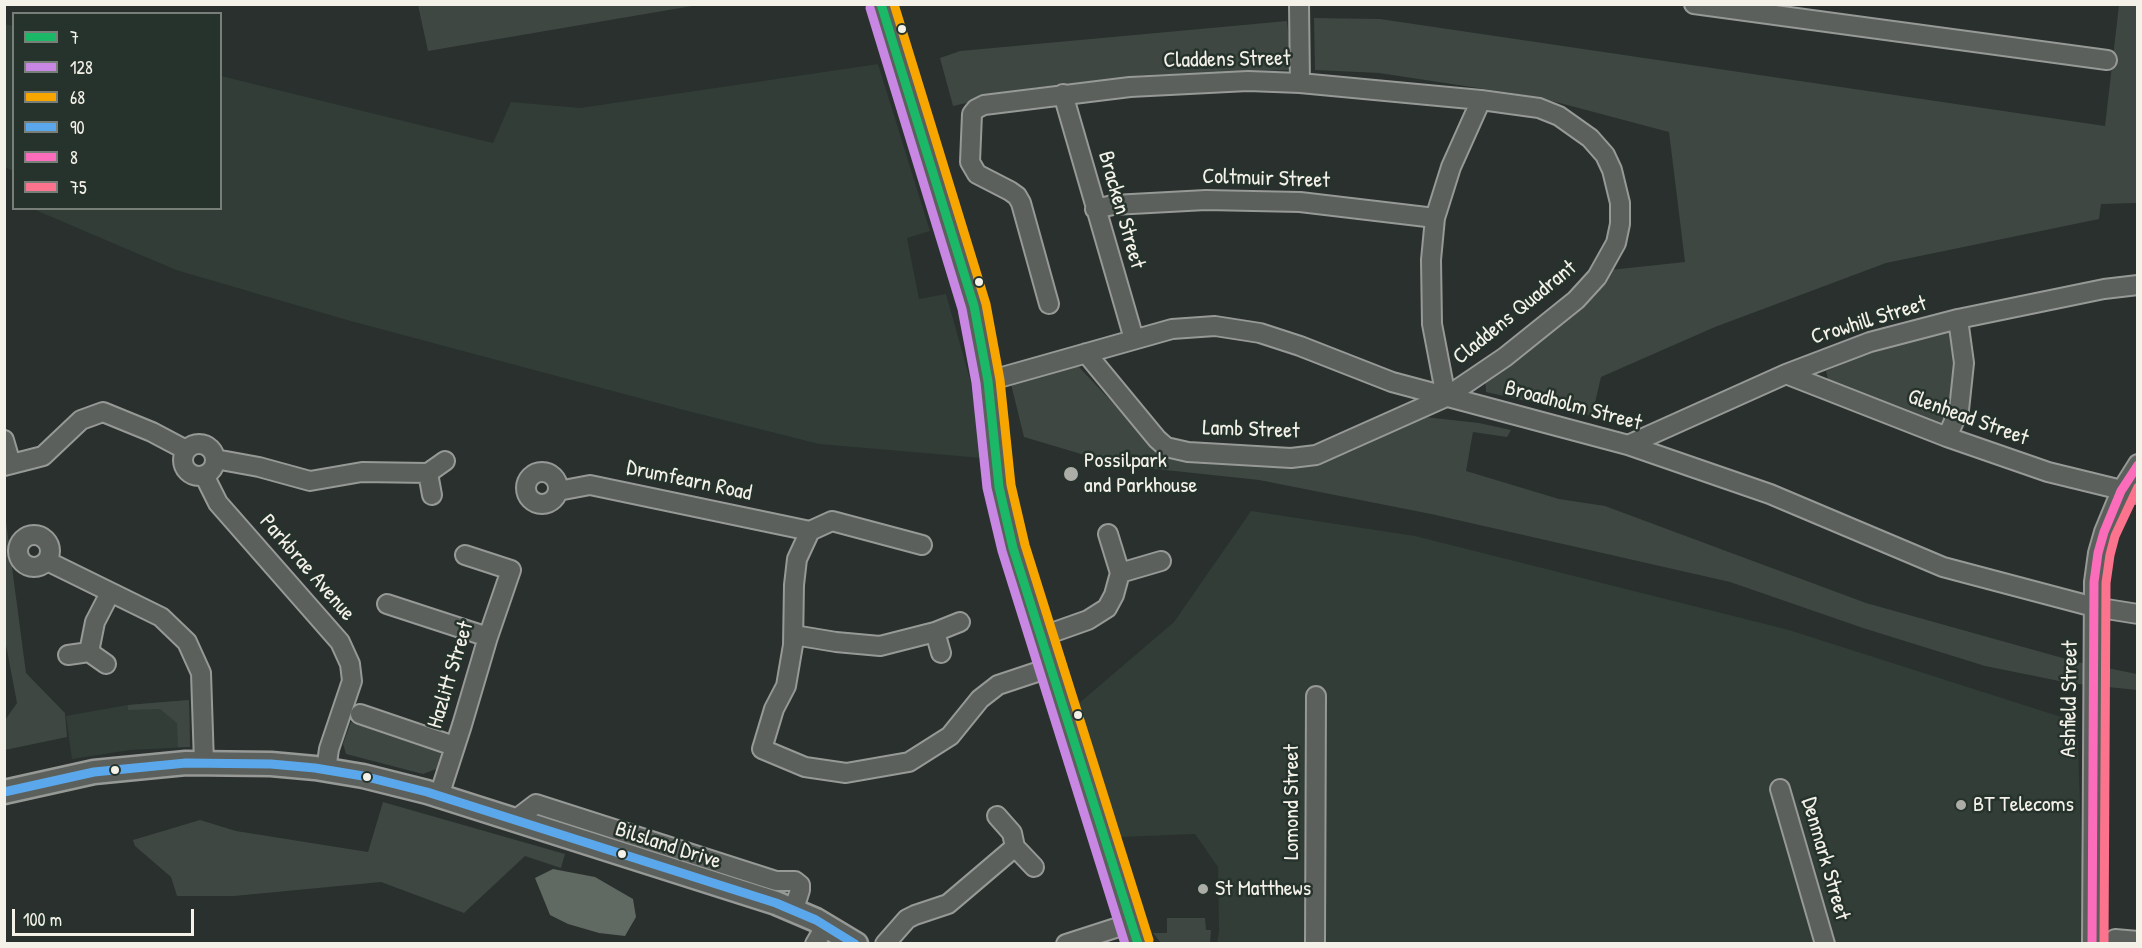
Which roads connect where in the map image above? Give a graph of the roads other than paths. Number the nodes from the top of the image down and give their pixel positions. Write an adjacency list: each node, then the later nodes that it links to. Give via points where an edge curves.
1 (881, 4): 16 (main road, via 971,297)
2 (1694, 4): 4 (street)
3 (1299, 12): 5 (street)
4 (2107, 60)
5 (1300, 76): 6 (street, Claddens Street); 7 (street, Claddens Street)
6 (1063, 94): 8 (street, Bracken Street); 11 (street, Claddens Street, via 984,105 972,114 970,162 977,174 1017,195)
7 (1481, 100): 9 (street, via 1451,167); 17 (street, Claddens Quadrant, via 1539,108 1559,116 1590,138 1612,170 1620,203 1620,225 1608,261 1576,300 1505,357)
8 (1095, 209): 9 (street, Coltmuir Street, via 1206,200 1300,202); 13 (street, Bracken Street)
9 (1435, 218): 17 (street, via 1432,314)
10 (2138, 285): 12 (street, Crowhill Street)
11 (1049, 304)
12 (1958, 319): 15 (street, Crowhill Street, via 1870,342); 18 (street, via 1964,363 1959,410)
13 (1134, 339): 14 (street, Broadholm Street); 17 (street, Broadholm Street, via 1193,327 1260,333 1384,380)
14 (1086, 353): 16 (street, Broadholm Street); 17 (street, Lamb Street, via 1157,439 1166,447 1188,452 1309,456)
15 (1786, 374): 18 (street, Glenhead Street); 20 (street, Crowhill Street)
16 (988, 381): 45 (main road, via 999,487)
17 (1446, 397): 20 (street, Broadholm Street)
18 (1947, 437): 29 (street, Glenhead Street, via 2048,472)
19 (4, 440): 25 (street)
20 (1628, 445): 40 (street, Broadholm Street, via 1770,494 1943,567)
21 (186, 450): 22 (street, via 201,444 210,449); 25 (street, via 103,412 81,420 43,456); 27 (street, via 182,459 185,469 193,475)
22 (215, 459): 26 (street, via 310,481 362,472); 27 (street, via 212,469)
23 (446, 461): 26 (street)
24 (2138, 464): 29 (street, Ashfield Street)
25 (8, 465)
26 (428, 473): 30 (street)
27 (204, 475): 56 (street, Parkbrae Avenue, via 218,503 340,642 350,664 352,681 329,749)
28 (558, 491): 31 (street, Drumfearn Road, via 590,485)
29 (2129, 492): 40 (street, Ashfield Street, via 2098,553)
30 (432, 495)
31 (810, 531): 33 (street, Drumfearn Road, via 832,521); 44 (street, via 797,560)
32 (1108, 534): 37 (street)
33 (922, 545)
34 (465, 555): 46 (street, Hazlitt Street, via 511,570)
35 (47, 561): 38 (street)
36 (1161, 561): 37 (street)
37 (1120, 573): 45 (street, via 1107,608 1088,620)
38 (110, 593): 47 (street, via 95,622); 55 (street, via 161,617 187,642 201,673)
39 (387, 604): 46 (street)
40 (2094, 607): 41 (street, Broadholm Street); 72 (street, Ashfield Street)
41 (2138, 614)
42 (960, 622): 43 (street)
43 (935, 632): 44 (street, via 880,646); 48 (street)
44 (794, 635): 51 (street, via 786,686 762,749 805,767 846,773 909,762 950,736 980,699 998,685)
45 (1040, 637): 51 (main road)
46 (488, 638): 54 (street, Hazlitt Street)
47 (89, 652): 49 (street); 50 (street)
48 (941, 653)
49 (68, 655)
50 (106, 664)
51 (1050, 668): 63 (main road)
52 (1316, 696): 70 (street, Lomond Street)
53 (360, 714): 54 (street)
54 (454, 746): 59 (street, Hazlitt Street)
55 (204, 763): 56 (main road, Bilsland Drive); 58 (main road, Bilsland Drive, via 109,769)
56 (326, 770): 59 (main road, Bilsland Drive)
57 (1779, 789): 71 (street, Denmark Street)
58 (4, 792)
59 (439, 795): 64 (main road, Bilsland Drive, via 794,909)
60 (997, 816): 61 (street, via 1012,833)
61 (1015, 846): 62 (street); 68 (street, via 948,904 907,919)
62 (1034, 867)
63 (1135, 933): 69 (street)
64 (820, 934): 67 (main road, Bilsland Drive)
65 (2115, 935): 66 (street)
66 (2138, 941)
67 (856, 944)
68 (885, 944)
69 (1066, 944)
70 (1315, 944)
71 (1825, 944)
72 (2092, 944)

